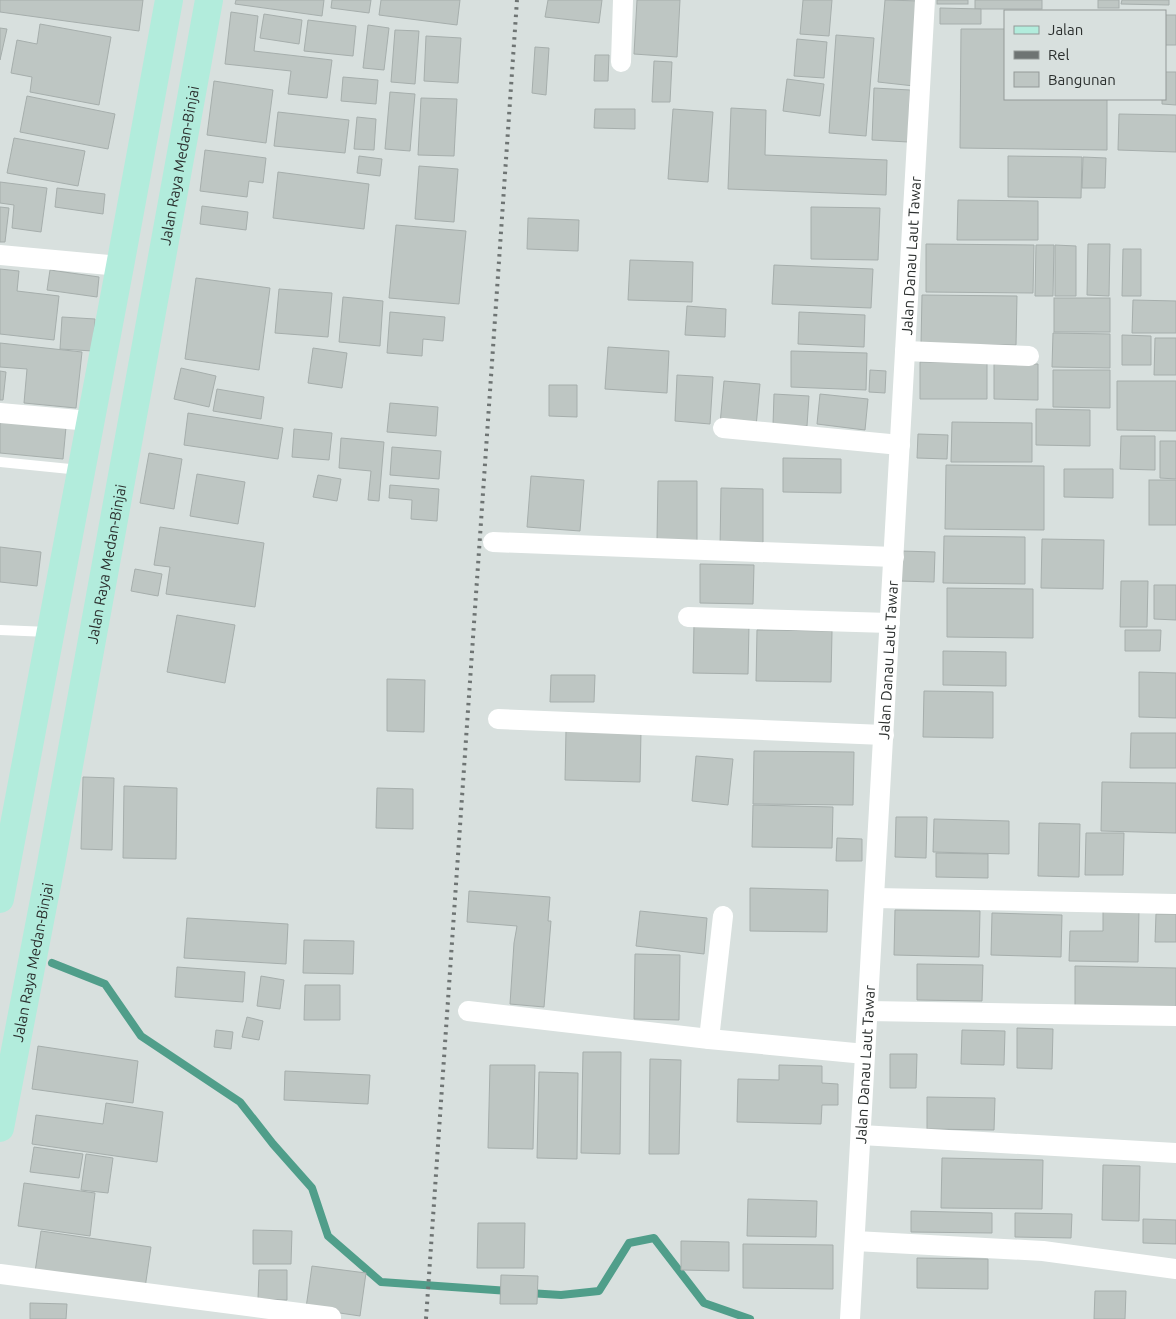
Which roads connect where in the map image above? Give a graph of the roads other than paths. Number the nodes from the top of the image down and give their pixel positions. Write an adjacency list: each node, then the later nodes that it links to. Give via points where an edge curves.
1 (169, 0): 7 (main road)
2 (209, 0): 33 (main road, Jalan Raya Medan-Binjai)
3 (623, 0): 5 (street)
4 (925, 0): 8 (street, Jalan Danau Laut Tawar)
5 (621, 62)
6 (0, 255): 7 (street)
7 (120, 266): 11 (main road)
8 (905, 351): 9 (street); 13 (street, Jalan Danau Laut Tawar)
9 (1029, 356)
10 (0, 413): 11 (street)
11 (90, 421): 15 (main road)
12 (723, 428): 13 (street)
13 (900, 445): 17 (street, Jalan Danau Laut Tawar)
14 (0, 462): 15 (lane)
15 (81, 470): 21 (main road)
16 (493, 542): 17 (street)
17 (894, 557): 19 (street, Jalan Danau Laut Tawar)
18 (688, 617): 19 (street)
19 (890, 622): 23 (street, Jalan Danau Laut Tawar)
20 (0, 630): 21 (lane)
21 (50, 632): 25 (main road)
22 (498, 719): 23 (street)
23 (884, 735): 24 (street, Jalan Danau Laut Tawar)
24 (874, 898): 26 (street); 29 (street, Jalan Danau Laut Tawar)
25 (0, 899)
26 (1176, 904)
27 (723, 916): 31 (street)
28 (468, 1011): 31 (street)
29 (868, 1011): 30 (street); 32 (street, Jalan Danau Laut Tawar)
30 (1176, 1016)
31 (709, 1039): 32 (street)
32 (865, 1054): 34 (street, Jalan Danau Laut Tawar)
33 (0, 1128)
34 (861, 1135): 35 (street); 36 (street, Jalan Danau Laut Tawar)
35 (1176, 1153)
36 (855, 1241): 37 (street, via 1043,1251); 40 (street, Jalan Danau Laut Tawar)
37 (1176, 1269)
38 (0, 1274): 39 (street)
39 (331, 1317)
40 (850, 1319)

